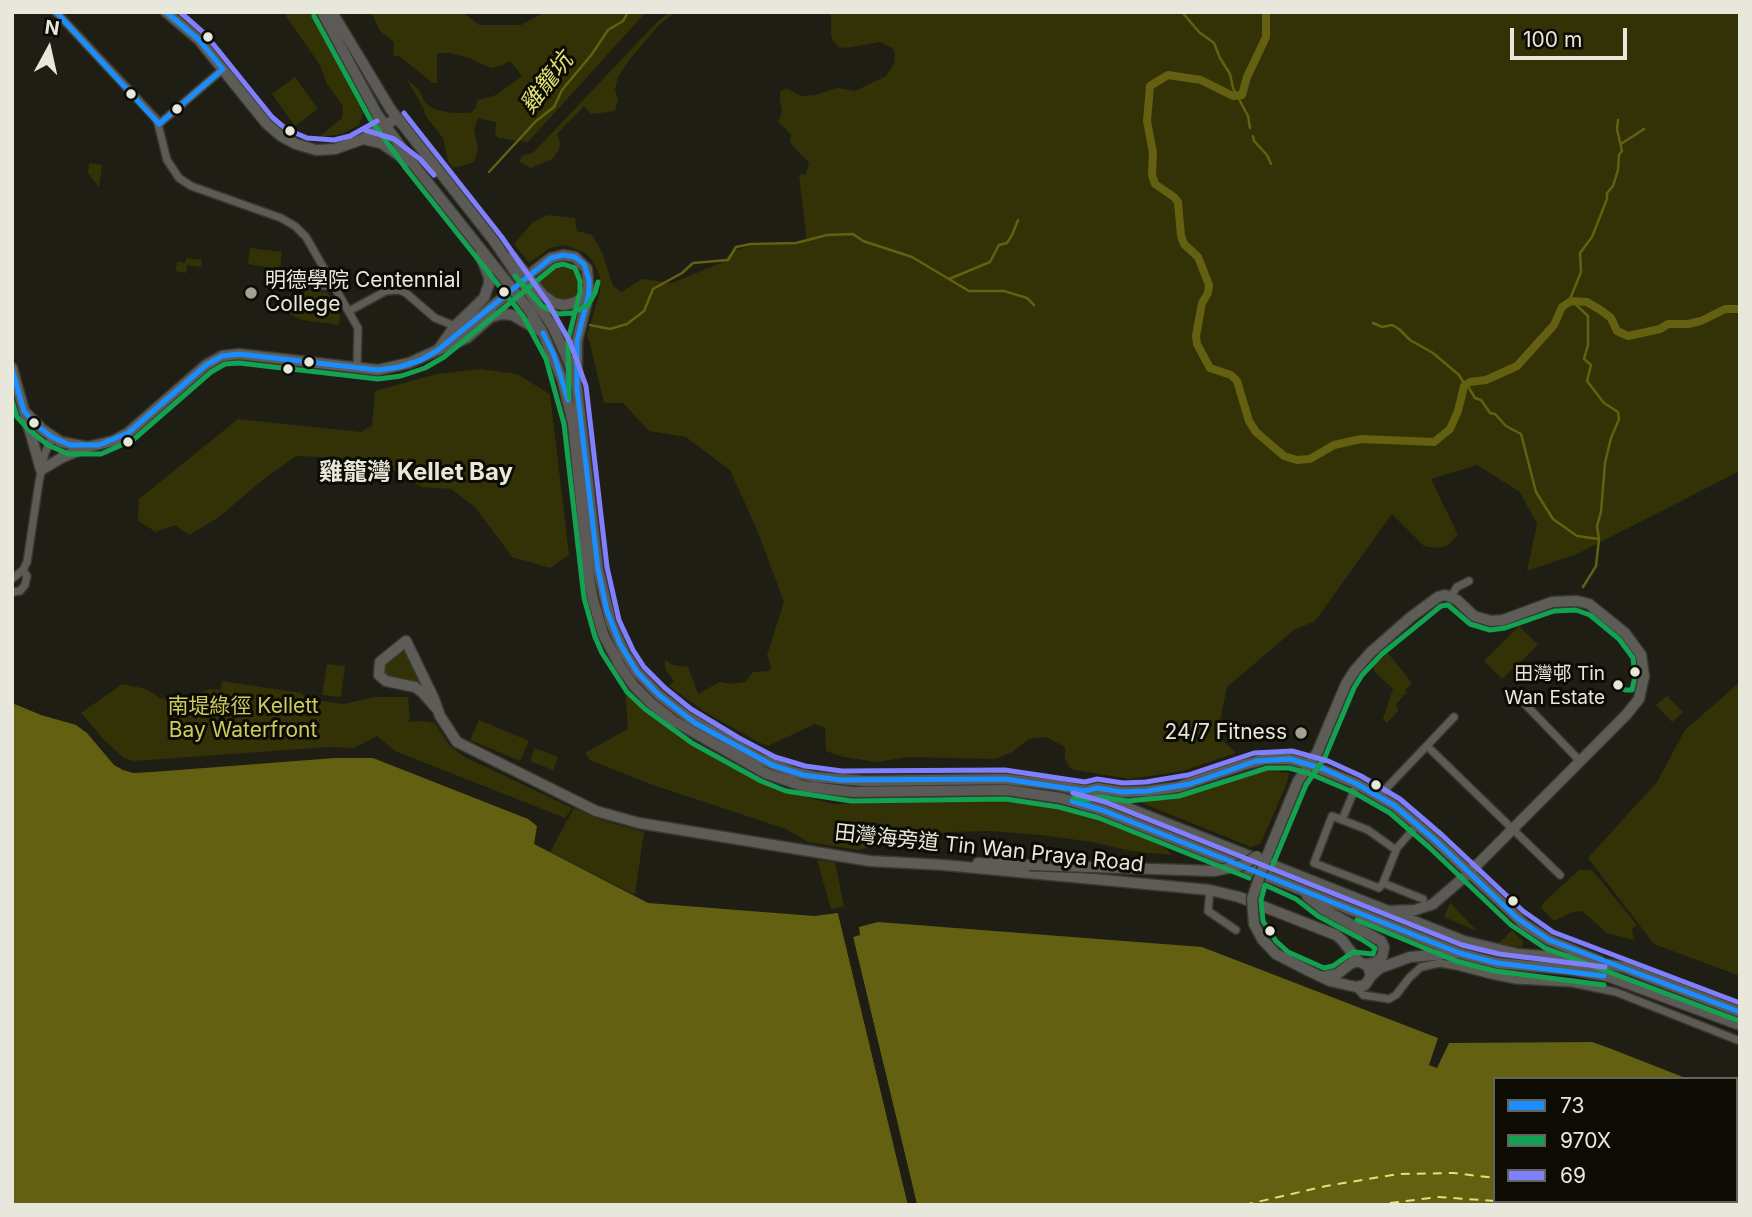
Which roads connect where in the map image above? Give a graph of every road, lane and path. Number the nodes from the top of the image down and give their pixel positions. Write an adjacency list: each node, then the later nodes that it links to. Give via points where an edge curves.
1 (56, 12): 7 (street)
2 (166, 12): 5 (street, via 199,40)
3 (322, 12): 8 (main road)
4 (332, 12): 6 (main road)
5 (223, 69): 7 (street); 9 (street, via 266,123 296,144 335,149)
6 (397, 118): 8 (street); 11 (main road)
7 (159, 124): 16 (street, via 167,160 179,178 295,226)
8 (386, 126): 9 (street); 10 (main road)
9 (363, 139): 10 (main road, via 381,143)
10 (414, 165): 12 (main road)
11 (494, 241): 14 (main road, via 554,303 569,305 582,298); 24 (main road, via 552,327)
12 (475, 243): 19 (main road, via 489,284 485,298); 20 (main road)
13 (534, 271): 14 (main road, via 551,258 569,255 584,264)
14 (589, 280): 24 (main road, via 577,341)
15 (290, 281): 16 (street)
16 (333, 286): 18 (street)
17 (505, 296): 21 (main road)
18 (349, 311): 19 (street, via 386,291 398,290 435,318); 23 (street, via 359,337)
19 (455, 326): 21 (main road)
20 (543, 333): 21 (main road, via 512,314 502,314 491,317 467,338); 53 (main road, via 573,423 596,614 620,666 650,703 765,773 803,786 852,792 1007,790 1061,798 1102,810)
21 (438, 350): 23 (street, via 399,366)
22 (12, 368): 25 (street)
23 (357, 368): 27 (street, via 222,356 126,434)
24 (577, 388): 41 (main road, via 607,611 631,663 666,702 747,753 803,775 854,781 1005,779)
25 (24, 411): 26 (street); 28 (street)
26 (52, 437): 27 (street); 28 (street)
27 (87, 447): 28 (street)
28 (41, 470): 29 (street)
29 (23, 570): 30 (street); 32 (street, via 25,585)
30 (12, 579)
31 (1469, 580): 33 (street)
32 (12, 592)
33 (1451, 596): 38 (street, via 1491,621 1552,602 1582,602 1633,642 1644,669 1639,699); 39 (street, via 1438,597 1411,617 1354,670)
34 (1523, 702): 38 (street)
35 (437, 709): 35 (street, 田灣海旁道 Tin Wan Praya Road, via 415,687 379,675 380,662 406,641); 48 (street, 田灣海旁道 Tin Wan Praya Road, via 452,736 465,748 614,817 860,859)
36 (1454, 718): 37 (street)
37 (1427, 746): 42 (street); 45 (street)
38 (1580, 761): 45 (street)
39 (1311, 765): 40 (street); 41 (street, via 1266,759 1178,787); 46 (street, via 1298,781)
40 (1357, 784): 42 (street); 43 (street)
41 (1085, 791): 55 (main road)
42 (1379, 796): 44 (street)
43 (1342, 820): 47 (street, via 1368,830); 51 (street, via 1332,816 1314,863 1379,888)
44 (1418, 824): 47 (street); 49 (street)
45 (1513, 828): 49 (street); 50 (street)
46 (1273, 841): 48 (street, bridge, via 1243,865 1214,871); 60 (street, bridge, via 1252,899 1254,924 1276,954)
47 (1396, 850): 51 (street)
48 (944, 865): 52 (street, 田灣海旁道 Tin Wan Praya Road)
49 (1469, 873): 55 (main road, via 1433,904); 58 (street, via 1528,927)
50 (1560, 875)
51 (1383, 883): 54 (street)
52 (1210, 890): 56 (street, via 1208,911); 59 (street, 田灣海旁道 Tin Wan Praya Road, via 1336,935)
53 (1301, 891): 57 (main road); 59 (main road, via 1323,909 1381,941 1382,957 1375,963)
54 (1423, 898)
55 (1388, 911): 58 (main road, via 1482,947)
56 (1236, 930)
57 (1459, 953): 61 (main road, via 1410,957 1380,968); 65 (main road, via 1497,963 1606,976)
58 (1606, 963): 64 (main road)
59 (1355, 965): 60 (street); 61 (street); 62 (street, via 1345,978)
60 (1323, 976): 62 (street)
61 (1369, 979): 62 (street); 63 (street)
62 (1353, 986): 63 (street, via 1363,995)
63 (1373, 996): 66 (street, via 1392,998 1416,971 1440,963 1513,979 1616,992)
64 (1740, 1012)
65 (1740, 1026)
66 (1740, 1041)

